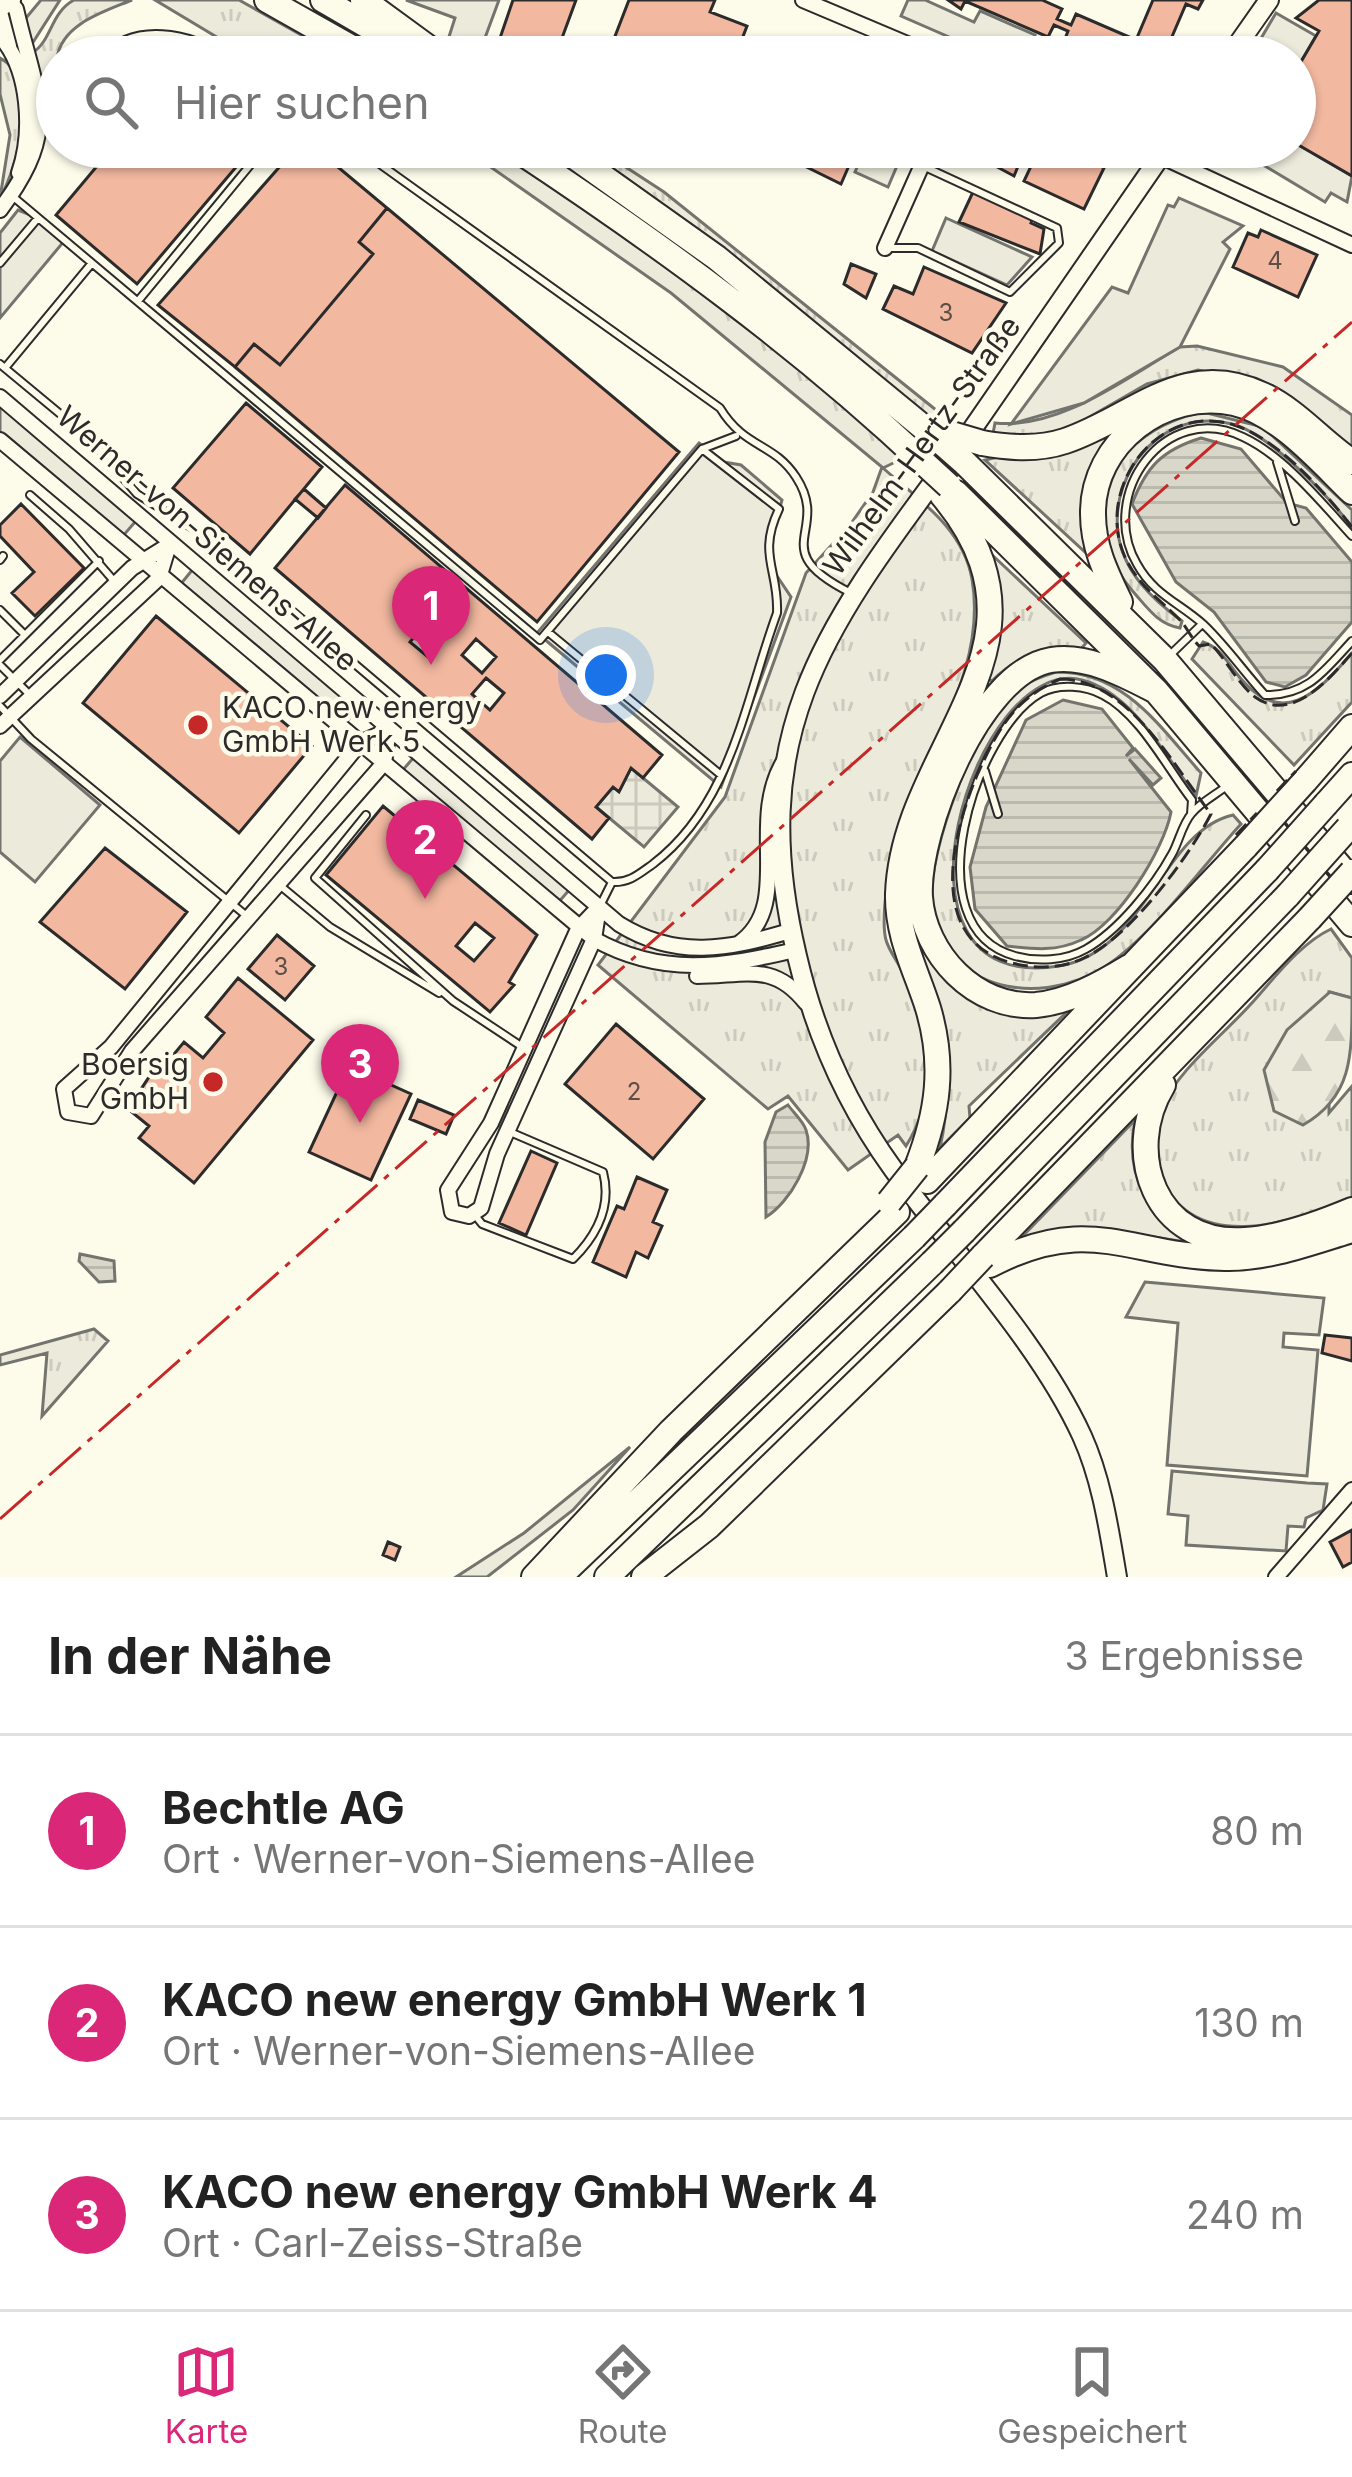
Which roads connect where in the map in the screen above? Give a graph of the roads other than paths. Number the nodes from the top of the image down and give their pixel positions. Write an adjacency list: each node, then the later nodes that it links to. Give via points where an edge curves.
1 (268, 0): 10 (highway)
2 (323, 0): 11 (highway)
3 (363, 0): 12 (highway)
4 (803, 0): 13 (street)
5 (1253, 0): 14 (main road)
6 (1269, 0): 15 (main road)
7 (5, 1): 16 (street); 17 (street, via 16,9)
8 (140, 36): 9 (lane)
9 (180, 36)
10 (331, 36)
11 (385, 36)
12 (412, 36)
13 (888, 36)
14 (1232, 36)
15 (1244, 36)
16 (4, 41): 27 (street, via 28,118)
17 (36, 97)
18 (36, 139): 27 (street, via 31,168)
19 (248, 168): 34 (lane)
20 (385, 168): 37 (lane, via 719,408)
21 (543, 168): 43 (highway, bridge, via 697,276)
22 (591, 168): 38 (highway)
23 (921, 168): 31 (street)
24 (929, 168): 31 (lane, via 1058,227 1059,243 1010,292 918,248)
25 (1152, 168): 53 (main road, Wilhelm-Hertz-Straße)
26 (1198, 168): 30 (street)
27 (11, 195): 28 (street); 29 (lane)
28 (0, 210)
29 (38, 218): 32 (lane); 33 (lane)
30 (1352, 245)
31 (885, 248)
32 (0, 263)
33 (92, 263): 34 (lane); 35 (lane)
34 (138, 301): 57 (lane, via 540,640)
35 (3, 366): 81 (lane, via 88,437 137,494 199,532)
36 (0, 397): 48 (street, Werner-von-Siemens-Allee)
37 (736, 436): 40 (lane); 53 (lane, via 792,470 807,505 804,559)
38 (944, 437): 42 (highway, bridge, via 1040,447 1150,394 1198,382 1263,395); 56 (highway, bridge)
39 (0, 440): 50 (street, Werner-von-Siemens-Allee)
40 (701, 449): 57 (lane); 73 (lane, via 778,509 766,549 777,613)
41 (1276, 462): 46 (lane); 47 (lane); 55 (lane, via 1243,436 1201,427 1168,438 1138,466 1125,531 1136,562 1162,598)
42 (1352, 462)
43 (945, 491): 63 (highway); 101 (highway, via 982,554 990,599 979,668 900,875 902,937 939,1054)
44 (1352, 492): 56 (highway, via 1286,432 1234,403 1203,401 1148,417 1106,460 1093,502 1097,549)
45 (30, 495): 49 (lane)
46 (1295, 521)
47 (1352, 536)
48 (169, 545): 50 (street); 51 (street); 68 (street, Werner-von-Siemens-Allee)
49 (99, 561): 52 (lane); 58 (lane)
50 (140, 562): 51 (street, Werner-von-Siemens-Allee); 52 (street)
51 (159, 578): 65 (street); 69 (street, Werner-von-Siemens-Allee)
52 (116, 584): 62 (street)
53 (851, 593): 70 (main road, Wilhelm-Hertz-Straße, via 805,688)
54 (0, 610): 58 (lane)
55 (1202, 624): 59 (lane, via 1265,694 1310,686); 60 (lane)
56 (1132, 626): 60 (highway)
57 (547, 631): 73 (lane)
58 (25, 635): 61 (lane)
59 (1352, 641)
60 (1165, 659): 80 (highway)
61 (0, 663): 62 (lane)
62 (16, 681): 64 (street); 65 (lane)
63 (1156, 691): 75 (highway); 94 (highway, via 1088,662 1051,660 1014,676 980,712 937,814 920,880 922,917 939,956 985,993 1033,1005 1066,999)
64 (0, 696)
65 (31, 696): 66 (street)
66 (3, 716): 83 (lane)
67 (1352, 727): 94 (highway, bridge)
68 (389, 730): 69 (street); 71 (street); 84 (street, Werner-von-Siemens-Allee)
69 (361, 743): 71 (street, Werner-von-Siemens-Allee); 83 (street)
70 (784, 761): 91 (main road, Wilhelm-Hertz-Straße, via 776,830); 92 (street, via 768,788 770,899)
71 (384, 763): 82 (street); 88 (street, Werner-von-Siemens-Allee)
72 (985, 771): 76 (lane); 77 (lane, via 1010,722 1042,692 1074,686 1126,714 1192,800); 77 (lane, via 960,846 958,885 966,914 1007,954 1033,961 1084,950 1112,930 1170,858)
73 (721, 775): 81 (lane, via 676,845 626,883)
74 (1352, 775): 108 (highway, bridge, via 914,1237)
75 (1236, 779): 77 (lane); 87 (highway)
76 (998, 814)
77 (1191, 814)
78 (366, 815): 95 (lane, via 315,878)
79 (1350, 826): 109 (highway, bridge, via 964,1231)
80 (1352, 876): 98 (highway, bridge)
81 (612, 882): 84 (lane)
82 (277, 884): 85 (street); 95 (lane, via 330,927)
83 (231, 904): 85 (lane); 86 (street)
84 (599, 908): 88 (street); 90 (street); 92 (street, Werner-von-Siemens-Allee, via 666,948)
85 (248, 917): 89 (street)
86 (219, 918): 89 (street); 89 (street, via 111,1047 64,1089 68,1112 91,1116 132,1051)
87 (1352, 924)
88 (578, 929): 90 (street, Werner-von-Siemens-Allee); 97 (street)
89 (235, 932)
90 (594, 939): 93 (street, Werner-von-Siemens-Allee); 100 (street)
91 (793, 940): 92 (street, Werner-von-Siemens-Allee); 93 (street, via 732,964); 96 (main road, Wilhelm-Hertz-Straße)
92 (731, 949)
93 (652, 964): 96 (street, via 694,976 762,970 792,985)
94 (1129, 968): 101 (highway)
95 (453, 1001): 97 (lane)
96 (812, 1011): 111 (main road, Wilhelm-Hertz-Straße, via 868,1134 1069,1410 1095,1474)
97 (524, 1048): 99 (street)
98 (1183, 1052): 102 (highway, via 1151,1104 1143,1140 1147,1178 1168,1211 1196,1231 1246,1240); 105 (highway)
99 (491, 1124): 100 (street); 103 (street, via 448,1190 452,1212)
100 (508, 1131): 103 (street); 103 (lane, via 603,1172 601,1219 573,1258)
101 (922, 1174): 107 (highway, via 871,1237)
102 (1352, 1210)
103 (474, 1214)
104 (1352, 1230): 105 (highway, via 1242,1258 1069,1238)
105 (987, 1260): 110 (highway, bridge, via 709,1526)
106 (1352, 1490): 112 (street)
107 (534, 1577)
108 (559, 1577)
109 (607, 1577)
110 (644, 1577)
111 (1117, 1577)
112 (1276, 1577)

